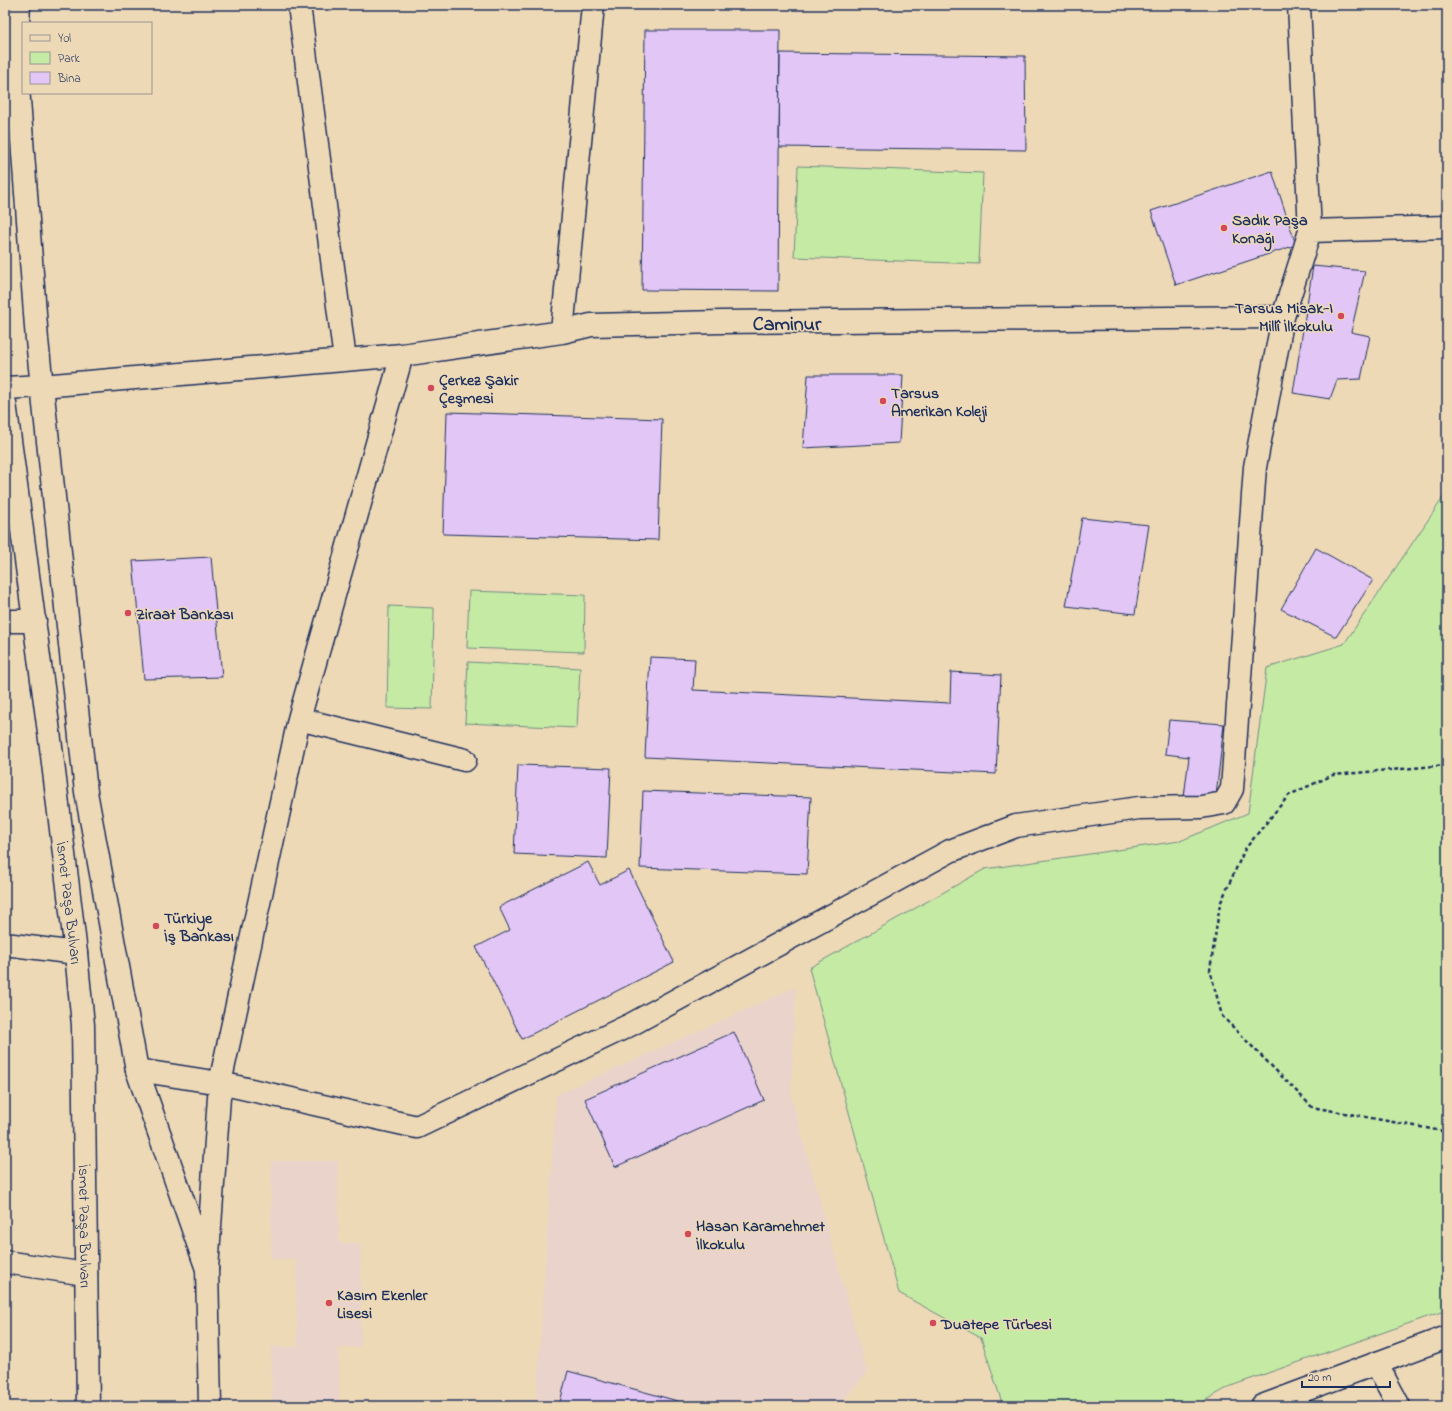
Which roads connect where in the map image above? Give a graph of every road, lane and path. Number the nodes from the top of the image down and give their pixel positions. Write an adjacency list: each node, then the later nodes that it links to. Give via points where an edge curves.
1 (19, 5): 11 (street, via 16,60)
2 (299, 5): 10 (street)
3 (593, 5): 8 (street)
4 (1299, 5): 6 (street)
5 (1447, 227): 6 (street)
6 (1310, 231): 7 (street)
7 (1284, 317): 8 (street, via 721,322 591,325); 22 (street, via 1255,467 1232,789 1224,803 1202,807 1139,808 1016,826 950,851 632,1024 417,1127)
8 (562, 332): 9 (street)
9 (402, 355): 10 (street); 16 (street)
10 (345, 360): 11 (street)
11 (42, 386): 12 (street); 21 (street, via 86,792)
12 (5, 388)
13 (5, 403): 15 (street, İsmet Paşa Bulvarı)
14 (5, 621): 15 (street)
15 (35, 621): 20 (street, İsmet Paşa Bulvarı)
16 (299, 719): 17 (street); 22 (street)
17 (465, 760)
18 (1447, 765): 23 (path, via 1333,775 1289,795 1245,849 1220,904 1210,970 1222,1016 1312,1107)
19 (5, 944): 20 (street)
20 (76, 953): 26 (street, İsmet Paşa Bulvarı, via 83,1025)
21 (137, 1070): 22 (street); 25 (street)
22 (220, 1083): 25 (street)
23 (1447, 1132)
24 (5, 1262): 26 (street)
25 (207, 1269): 30 (street)
26 (86, 1274): 29 (street, İsmet Paşa Bulvarı)
27 (1447, 1337): 28 (street)
28 (1376, 1364): 31 (street); 32 (street)
29 (88, 1406)
30 (210, 1406)
31 (1262, 1406)
32 (1398, 1406)

